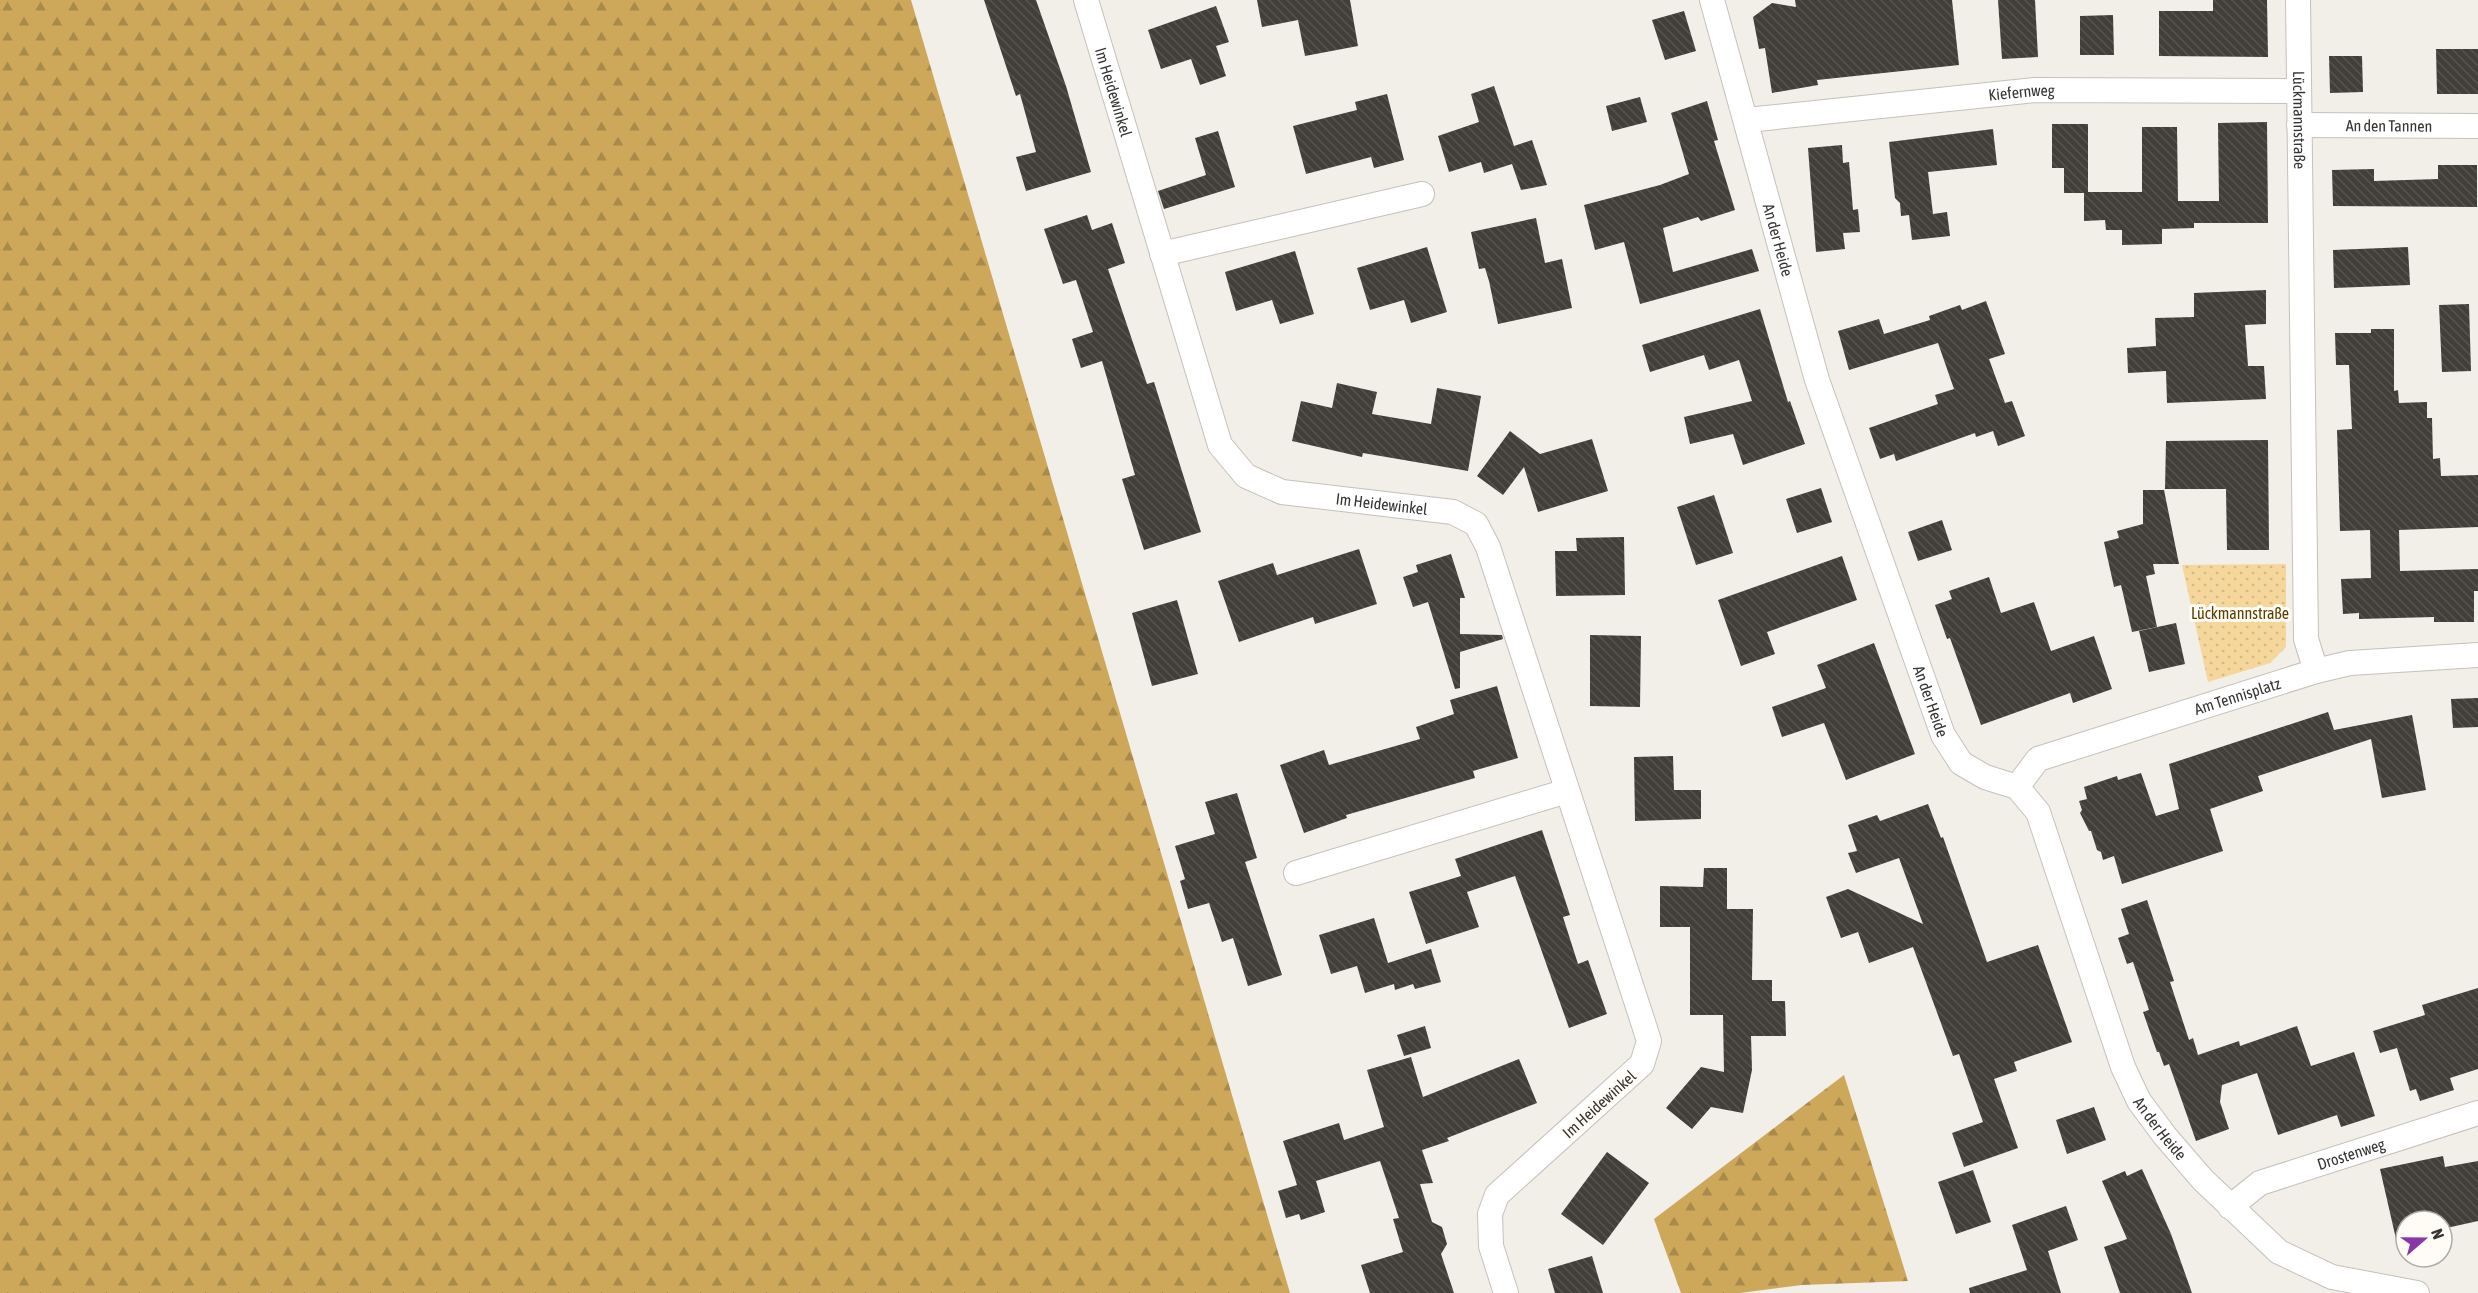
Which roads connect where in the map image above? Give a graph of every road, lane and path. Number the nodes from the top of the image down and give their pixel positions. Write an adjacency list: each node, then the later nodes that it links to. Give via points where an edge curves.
1 (1086, 0): 9 (street, Im Heidewinkel)
2 (1712, 0): 5 (street, An der Heide)
3 (2298, 0): 4 (street, Lückmannstraße)
4 (2297, 91): 5 (street, Kiefernweg, via 2035,90); 6 (street, Lückmannstraße)
5 (1747, 120): 12 (street, An der Heide, via 1817,380 1943,735 1961,763 1985,777)
6 (2299, 125): 7 (street, An den Tannen); 11 (street, Lückmannstraße, via 2306,639)
7 (2478, 126)
8 (1422, 194): 9 (street)
9 (1162, 254): 13 (street, Im Heidewinkel, via 1221,445 1246,476 1282,492 1453,512 1476,524 1488,547)
10 (2478, 655): 11 (street, Am Tennisplatz, via 2350,663)
11 (2316, 671): 12 (street, Am Tennisplatz, via 2038,759)
12 (2017, 787): 16 (street, An der Heide, via 2038,812 2123,1067 2139,1101 2180,1154)
13 (1567, 791): 14 (street); 18 (street, Im Heidewinkel, via 1649,1041 1642,1064 1497,1195 1490,1214 1491,1246)
14 (1296, 873)
15 (2478, 1113): 16 (street, Drostenweg, via 2260,1183)
16 (2230, 1207): 17 (street, An der Heide, via 2279,1252)
17 (2327, 1285): 19 (street, An der Heide)
18 (1506, 1293)
19 (2417, 1293)

